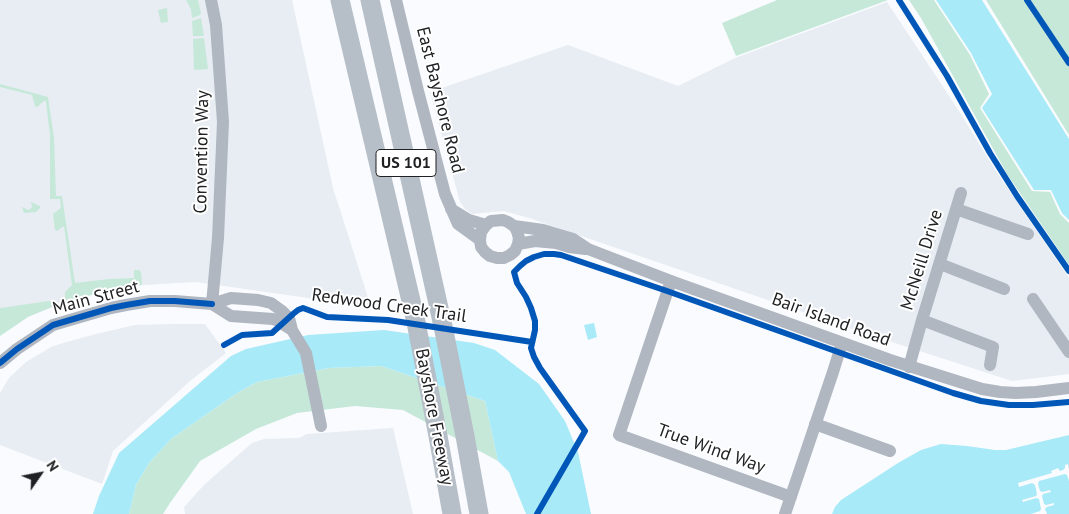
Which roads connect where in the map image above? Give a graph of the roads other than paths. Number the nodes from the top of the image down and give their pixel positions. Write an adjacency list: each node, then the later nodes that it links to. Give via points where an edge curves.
1 (211, 0): 20 (street, Convention Way, via 216,25 223,122)
2 (334, 0): 6 (highway)
3 (340, 0): 6 (highway, Bayshore Freeway / US 101)
4 (370, 0): 34 (highway, Bayshore Freeway / US 101, via 442,326)
5 (396, 0): 8 (street, East Bayshore Road)
6 (350, 45): 33 (highway, Bayshore Freeway / US 101, via 416,322)
7 (961, 193): 9 (street, McNeill Drive)
8 (451, 209): 10 (street, via 468,220); 13 (street, East Bayshore Road, via 458,224)
9 (956, 209): 12 (street); 16 (street, McNeill Drive)
10 (486, 224): 11 (street, via 503,220); 13 (street)
11 (514, 226): 14 (street); 15 (street, Bair Island Road, via 573,239)
12 (1028, 234)
13 (480, 240): 14 (street, via 485,252 497,258 510,256)
14 (518, 244): 15 (street, Bair Island Road, via 535,241)
15 (588, 249): 17 (street, Bair Island Road)
16 (940, 264): 18 (street); 21 (street, McNeill Drive)
17 (671, 281): 23 (street, Bair Island Road); 32 (street, True Wind Way, via 618,435)
18 (1004, 289)
19 (1033, 299): 24 (street)
20 (212, 304): 22 (street, Main Street, via 231,316 273,319); 22 (street, Main Street, via 231,298 271,303 289,318); 25 (street, Main Street, via 150,301 111,308 53,326)
21 (922, 320): 26 (street, via 994,342); 27 (street, McNeill Drive)
22 (294, 333): 30 (street, Main Street, via 306,353)
23 (842, 343): 27 (street, Bair Island Road); 29 (street)
24 (1069, 352)
25 (0, 363)
26 (990, 365)
27 (910, 367): 28 (street, Bair Island Road, via 1000,392)
28 (1069, 388)
29 (815, 424): 31 (street); 32 (street)
30 (321, 426)
31 (890, 451)
32 (791, 497): 35 (street)
33 (452, 514)
34 (478, 514)
35 (785, 514)

